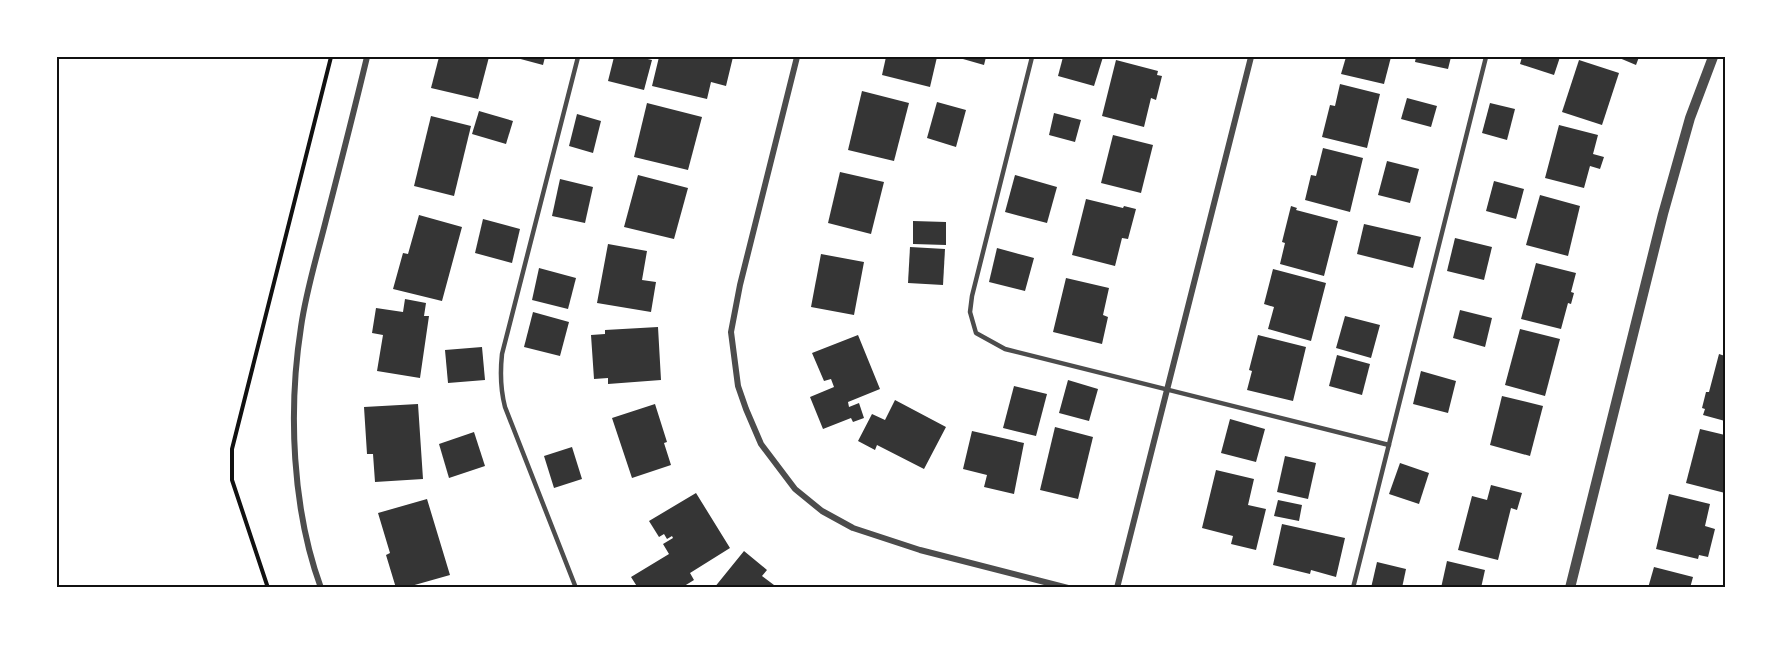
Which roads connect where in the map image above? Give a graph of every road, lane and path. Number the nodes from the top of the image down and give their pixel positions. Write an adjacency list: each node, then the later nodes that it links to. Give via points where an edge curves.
1 (331, 57): 11 (path, via 232,455 232,480)
2 (368, 57): 12 (street, via 308,289 296,366 295,450 300,495)
3 (578, 57): 13 (lane, via 500,374 505,407)
4 (797, 57): 14 (street, via 731,332 738,386 761,444 795,489 853,528)
5 (1032, 57): 9 (lane, via 972,296 970,312 976,333 1005,349)
6 (1251, 57): 9 (street)
7 (1486, 57): 10 (lane)
8 (1713, 57): 17 (street, via 1669,191)
9 (1167, 390): 10 (lane); 15 (street)
10 (1389, 445): 16 (lane)
11 (268, 588)
12 (321, 588)
13 (576, 588)
14 (1068, 588)
15 (1117, 588)
16 (1353, 588)
17 (1570, 588)

